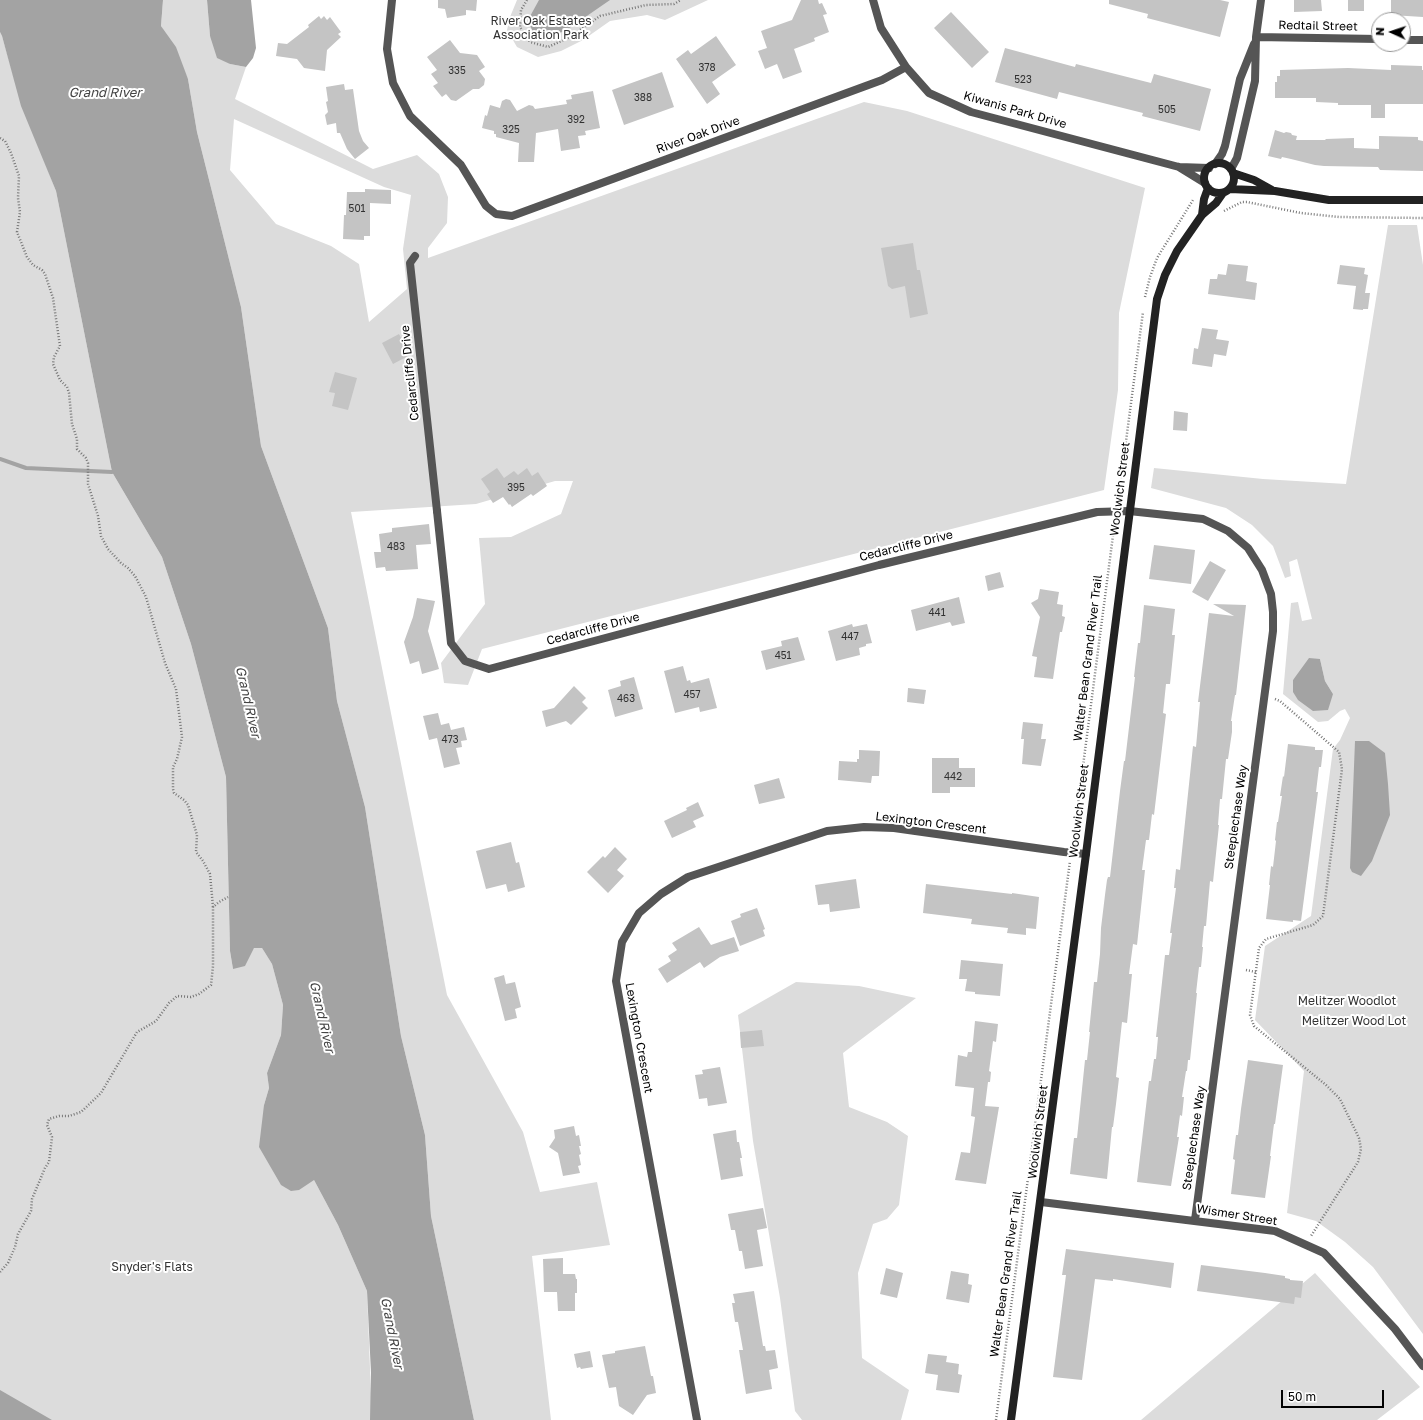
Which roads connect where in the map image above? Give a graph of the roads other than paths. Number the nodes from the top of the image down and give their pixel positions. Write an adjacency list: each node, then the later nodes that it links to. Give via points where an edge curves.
1 (392, 0): 8 (street, River Oak Drive, via 387,49 393,83 410,116 461,165 486,206 496,214 512,216 882,80)
2 (873, 0): 8 (street, Kiwanis Park Drive, via 881,28)
3 (1261, 0): 4 (street)
4 (1256, 37): 5 (street, Redtail Street); 9 (street, via 1240,79 1225,146); 11 (street, via 1255,81)
5 (1371, 39)
6 (1411, 40): 7 (street)
7 (1423, 40)
8 (906, 67): 10 (street, Kiwanis Park Drive, via 929,93 971,112)
9 (1212, 166): 10 (street, Kiwanis Park Drive); 11 (street, via 1224,164); 12 (street, Woolwich Street, via 1205,175)
10 (1179, 167): 12 (street, Kiwanis Park Drive)
11 (1232, 171): 13 (street, Woolwich Street, via 1234,181); 14 (street)
12 (1207, 186): 13 (street, via 1215,192); 16 (street, Woolwich Street)
13 (1226, 191): 14 (street); 16 (street, Woolwich Street)
14 (1275, 191): 15 (street, via 1329,200)
15 (1423, 200)
16 (1202, 215): 18 (street, Woolwich Street, via 1177,251 1157,299)
17 (415, 256): 18 (street, Cedarcliffe Drive, via 410,263 451,643 465,662 489,669 879,565 1097,512)
18 (1129, 511): 19 (street, Woolwich Street); 21 (street, Steeplechase Way, via 1203,519 1228,531 1248,548 1262,570 1271,594 1273,612 1273,631)
19 (1086, 854): 20 (street, Woolwich Street); 23 (street, Lexington Crescent, via 894,828 864,827 827,831 688,876 639,913 622,942 616,981)
20 (1041, 1202): 21 (street, Wismer Street); 24 (street, Woolwich Street)
21 (1195, 1220): 22 (street, Wismer Street, via 1275,1231 1324,1253 1395,1329)
22 (1423, 1366)
23 (697, 1420)
24 (1011, 1420)

